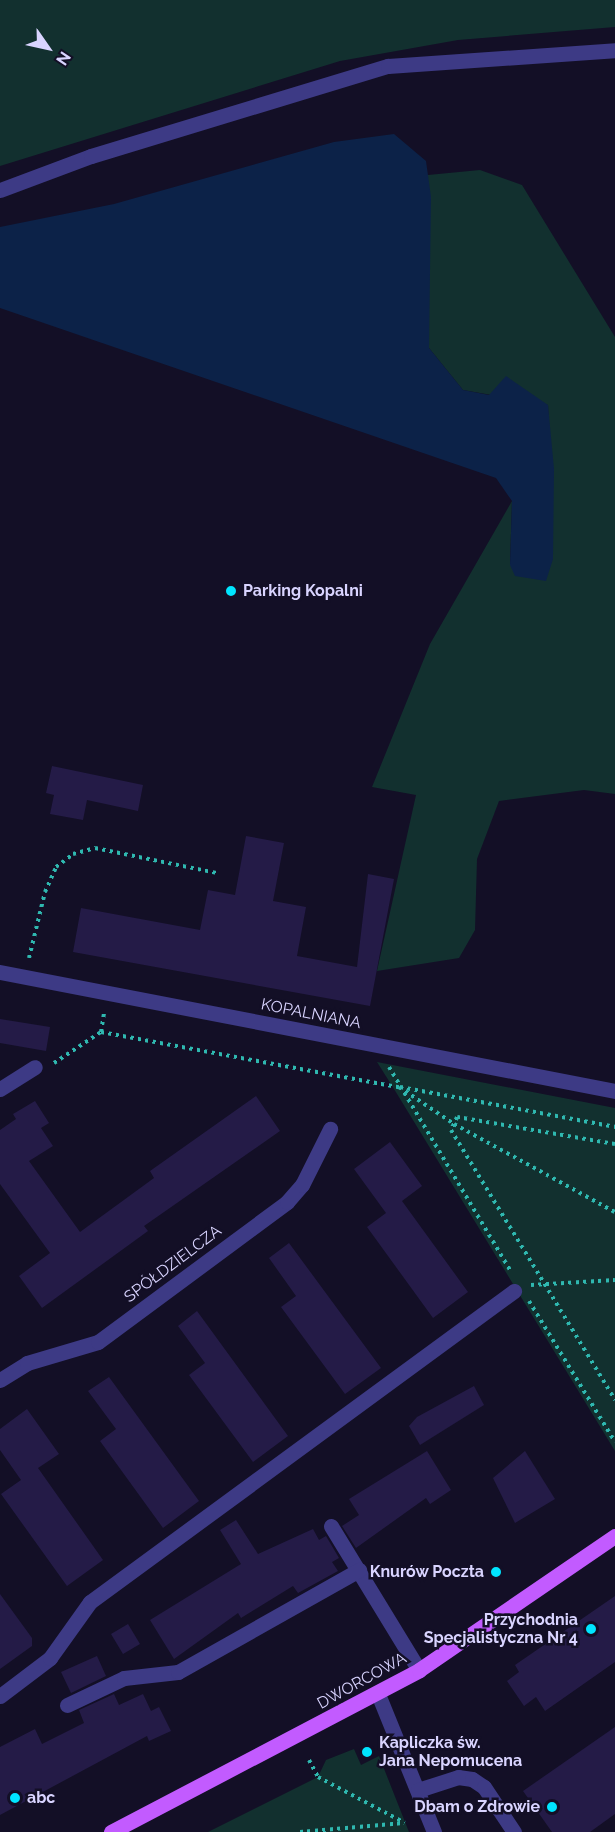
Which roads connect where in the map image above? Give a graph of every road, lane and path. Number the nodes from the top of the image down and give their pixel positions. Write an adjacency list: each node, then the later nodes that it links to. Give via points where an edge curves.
1 (615, 50): 2 (street, via 388,66 91,156)
2 (0, 190)
3 (217, 873): 5 (path, via 94,848 73,855 56,867 45,892)
4 (0, 972): 5 (street, KOPALNIANA)
5 (25, 977): 10 (street, KOPALNIANA)
6 (384, 1058): 8 (path)
7 (36, 1067): 8 (path, via 53,1064 101,1032); 9 (street)
8 (399, 1087): 11 (path); 12 (path); 18 (path)
9 (0, 1089)
10 (615, 1091)
11 (454, 1124): 14 (path, via 457,1117); 15 (path); 17 (path, via 451,1130)
12 (615, 1127)
13 (330, 1129): 19 (street, SPÓŁDZIELCZA, via 302,1185 287,1202 98,1342 27,1363)
14 (615, 1144)
15 (615, 1212)
16 (615, 1280): 17 (path)
17 (544, 1283): 20 (path)
18 (518, 1288): 21 (path); 27 (street, via 90,1602 50,1658)
19 (0, 1380)
20 (615, 1400)
21 (615, 1442)
22 (331, 1526): 24 (street)
23 (615, 1536): 25 (main road, DWORCOWA)
24 (359, 1570): 25 (street); 28 (street, via 178,1672 124,1678)
25 (419, 1670): 26 (main road, DWORCOWA)
26 (378, 1694): 30 (street); 31 (main road, DWORCOWA)
27 (0, 1696)
28 (67, 1705)
29 (309, 1760): 32 (path, via 318,1777 407,1822)
30 (417, 1790): 33 (street); 34 (street, via 458,1777 472,1779 484,1788)
31 (111, 1832)
32 (300, 1832)
33 (434, 1832)
34 (514, 1832)

